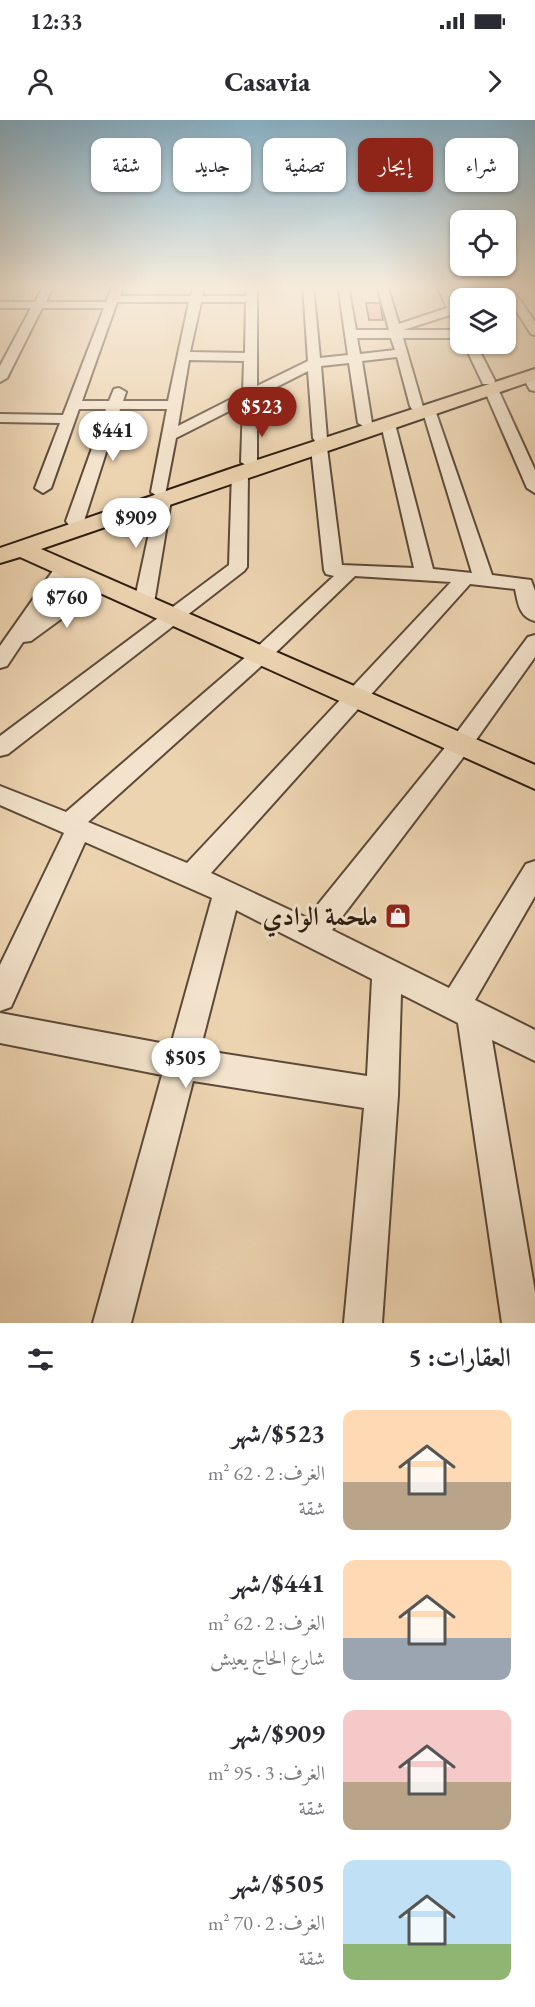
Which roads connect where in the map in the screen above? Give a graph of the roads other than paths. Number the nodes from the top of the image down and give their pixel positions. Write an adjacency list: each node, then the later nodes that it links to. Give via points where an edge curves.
1 (19, 341): 9 (street)
2 (97, 341): 23 (street)
3 (186, 341): 12 (street)
4 (250, 341): 13 (street)
5 (312, 341): 15 (street)
6 (352, 341): 14 (street)
7 (399, 341): 10 (street)
8 (0, 346): 9 (street)
9 (17, 346): 17 (street)
10 (402, 353): 14 (street); 22 (street)
11 (475, 354): 18 (street)
12 (183, 356): 13 (street); 21 (street)
13 (250, 357): 19 (street)
14 (356, 358): 15 (street); 25 (street)
15 (314, 363): 19 (street); 28 (street)
16 (534, 376): 18 (main road)
17 (0, 378)
18 (490, 385): 22 (main road); 31 (street)
19 (249, 396): 27 (street); 29 (street)
20 (117, 398): 21 (street); 23 (street); 33 (street)
21 (175, 405): 27 (street)
22 (422, 408): 25 (main road); 26 (main road); 38 (street)
23 (71, 412): 24 (street); 30 (street)
24 (0, 418)
25 (365, 423): 28 (main road)
26 (388, 424): 28 (main road); 37 (street)
27 (171, 435): 32 (street)
28 (319, 443): 29 (main road); 36 (street, via 333,570)
29 (245, 467): 32 (main road); 42 (street, via 238,567)
30 (43, 488)
31 (535, 488)
32 (161, 496): 33 (main road); 34 (main road); 40 (street)
33 (75, 521): 34 (main road)
34 (7, 550): 35 (main road)
35 (64, 569): 39 (main road); 44 (street)
36 (350, 571): 37 (street); 45 (street)
37 (425, 574): 38 (street)
38 (475, 579): 41 (street, via 524,584 529,609); 47 (street)
39 (100, 584): 40 (main road); 44 (street)
40 (144, 603): 42 (main road)
41 (535, 615)
42 (173, 616): 45 (main road); 49 (street)
43 (535, 642): 48 (street)
44 (13, 643): 46 (street)
45 (262, 654): 47 (main road); 52 (street)
46 (0, 662)
47 (353, 698): 48 (main road); 54 (street)
48 (460, 745): 50 (main road); 56 (street)
49 (0, 748)
50 (535, 778)
51 (0, 795): 52 (street)
52 (74, 826): 54 (street); 58 (street)
53 (535, 872): 59 (street)
54 (192, 877): 55 (street)
55 (227, 892): 56 (street); 62 (street)
56 (312, 934): 57 (street)
57 (387, 972): 59 (street); 63 (street)
58 (0, 997)
59 (464, 1010): 61 (street); 66 (street)
60 (0, 1028): 62 (street)
61 (535, 1046)
62 (182, 1063): 63 (street); 64 (street)
63 (382, 1095): 65 (street)
64 (112, 1323)
65 (363, 1323)
66 (521, 1323)

